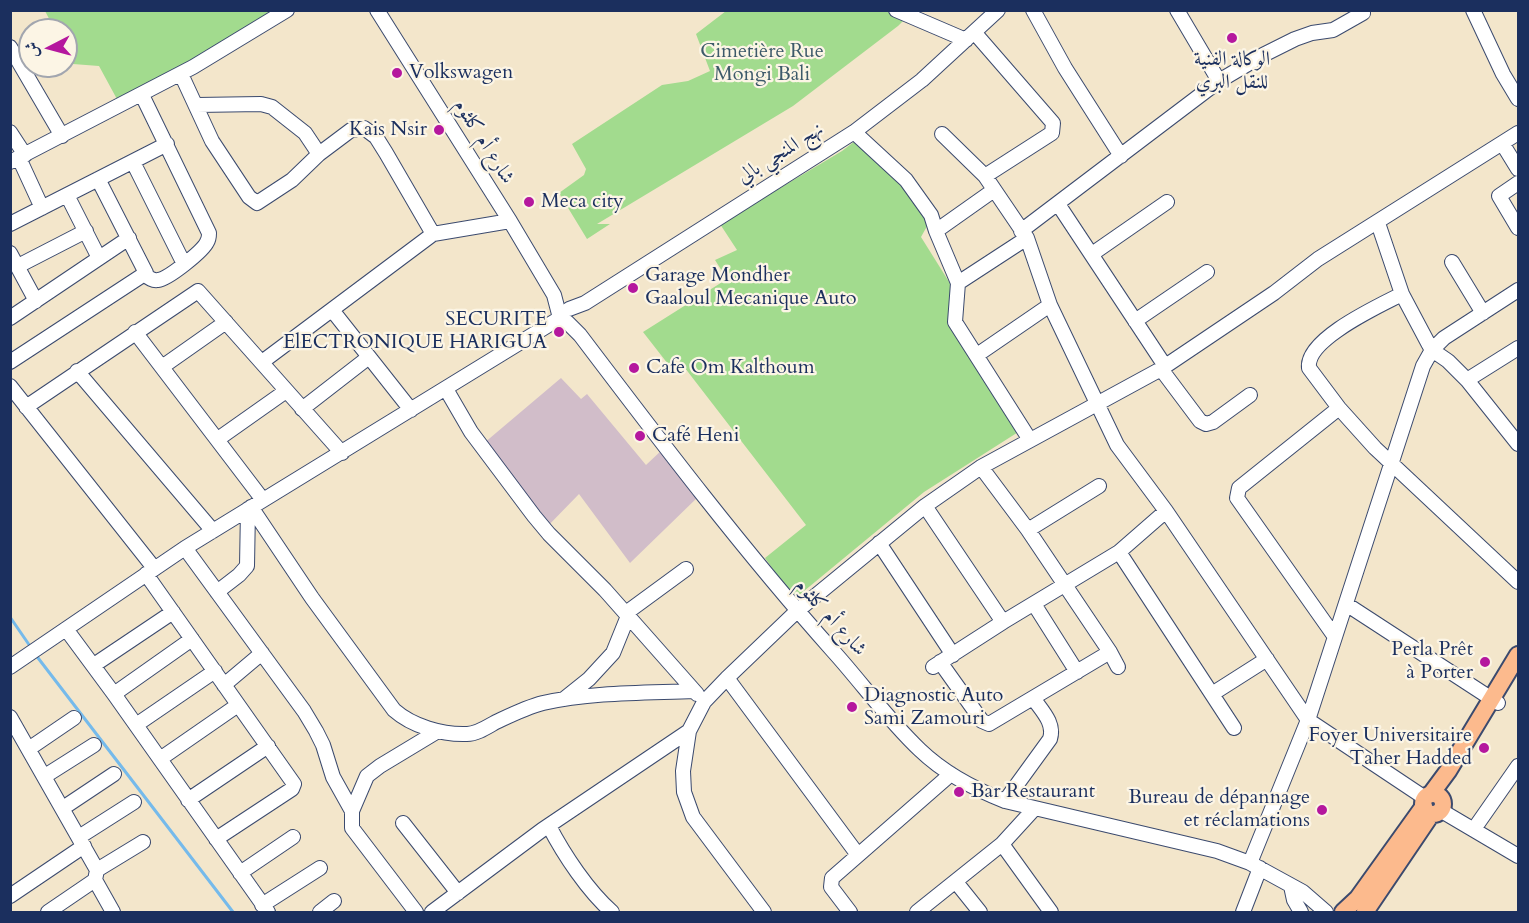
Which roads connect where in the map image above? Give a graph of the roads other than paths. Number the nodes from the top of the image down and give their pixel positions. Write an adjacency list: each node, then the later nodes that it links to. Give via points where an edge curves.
1 (287, 10): 11 (street)
2 (377, 10): 36 (street, شارع أم كلثوم)
3 (896, 10): 9 (street)
4 (998, 10): 9 (street, نهج المنجي بالي)
5 (1033, 10): 24 (street)
6 (1177, 10): 12 (street)
7 (1362, 10): 12 (street, via 1338,28 1295,39)
8 (1473, 10): 14 (street)
9 (970, 36): 17 (street, نهج المنجي بالي, via 922,80); 28 (street, via 1054,128)
10 (11, 49): 20 (street)
11 (181, 74): 13 (street); 15 (street)
12 (1219, 81): 24 (street)
13 (142, 94): 20 (street); 22 (street)
14 (1518, 99)
15 (197, 105): 23 (street, via 272,107 305,132); 23 (street, via 212,141 257,203 292,180)
16 (10, 132): 25 (street)
17 (854, 132): 41 (street, via 906,180 931,215); 60 (street, نهج المنجي بالي)
18 (1518, 133): 21 (street)
19 (942, 134): 28 (street)
20 (62, 136): 25 (street)
21 (1502, 143): 27 (street); 37 (street)
22 (167, 144): 26 (street); 49 (street, via 209,233 205,246)
23 (319, 154): 42 (street, via 351,130 364,128 387,153)
24 (1121, 156): 34 (street)
25 (18, 158): 35 (street)
26 (133, 162): 29 (street); 49 (street)
27 (1518, 169)
28 (985, 176): 31 (street)
29 (98, 179): 32 (street); 44 (street)
30 (1518, 183): 39 (street, via 1499,196)
31 (994, 190): 41 (street); 43 (street)
32 (67, 195): 35 (street); 40 (street)
33 (1167, 202): 46 (street)
34 (1058, 204): 43 (street); 46 (street)
35 (42, 208): 38 (street)
36 (510, 221): 42 (street); 60 (street, شارع أم كلثوم)
37 (1378, 223): 55 (street); 72 (street)
38 (10, 225)
39 (1518, 228)
40 (86, 231): 47 (street); 50 (street)
41 (936, 231): 53 (street)
42 (432, 234): 58 (street)
43 (1024, 235): 53 (street); 57 (street)
44 (129, 238): 47 (street); 52 (street)
45 (10, 252): 50 (street)
46 (1092, 254): 62 (street)
47 (99, 258): 56 (street)
48 (1452, 262): 59 (street)
49 (184, 264): 52 (street, via 160,280)
50 (18, 266): 56 (street)
51 (1207, 272): 62 (street)
52 (145, 275): 69 (street)
53 (958, 284): 67 (street, via 955,322)
54 (1518, 290): 59 (street)
55 (1402, 294): 66 (street); 81 (street, via 1345,324 1310,357 1309,368)
56 (36, 301): 61 (street)
57 (1050, 305): 67 (street); 79 (street)
58 (332, 310): 68 (street); 70 (street)
59 (1483, 313): 66 (street)
60 (567, 315): 76 (street, نهج المنجي بالي); 106 (street, شارع أم كلثوم, via 662,443)
61 (10, 318)
62 (1135, 321): 72 (street)
63 (226, 322): 64 (street, via 196,291); 70 (street); 71 (street)
64 (135, 333): 71 (street); 73 (street)
65 (1518, 348): 74 (street)
66 (1432, 350): 74 (street); 88 (street)
67 (977, 355): 86 (street)
68 (369, 357): 82 (street); 83 (street)
69 (10, 362)
70 (262, 362): 77 (street)
71 (162, 367): 85 (street)
72 (1163, 368): 78 (street, via 1200,421 1206,423); 79 (street)
73 (77, 371): 80 (street); 95 (street)
74 (1467, 380): 84 (street)
75 (10, 386): 80 (street)
76 (446, 389): 83 (street, نهج المنجي بالي); 108 (street, via 471,432 534,516)
77 (286, 391): 82 (street); 85 (street)
78 (1250, 395)
79 (1097, 405): 86 (street); 93 (street, via 1117,445)
80 (26, 407): 100 (street)
81 (1339, 408): 88 (street); 111 (street, via 1236,494)
82 (302, 409): 87 (street)
83 (411, 410): 87 (street, نهج المنجي بالي)
84 (1516, 437)
85 (218, 440): 91 (street)
86 (1030, 440): 89 (street)
87 (342, 453): 91 (street, نهج المنجي بالي)
88 (1392, 462): 101 (street); 105 (street)
89 (981, 466): 92 (street); 94 (street)
90 (1100, 486): 94 (street)
91 (254, 506): 95 (street, نهج المنجي بالي); 103 (street, via 247,566); 139 (street, via 312,598 394,710 403,718)
92 (925, 506): 96 (street); 109 (street)
93 (1166, 511): 98 (street); 117 (street)
94 (1028, 530): 102 (street)
95 (213, 531): 97 (street, نهج المنجي بالي)
96 (879, 543): 106 (street); 115 (street)
97 (185, 548): 100 (street, نهج المنجي بالي); 103 (street)
98 (1119, 552): 102 (street); 128 (street)
99 (686, 568): 108 (street)
100 (150, 571): 107 (street); 110 (street, نهج المنجي بالي)
101 (1518, 582)
102 (1066, 586): 104 (street); 113 (street)
103 (217, 592): 114 (street)
104 (1034, 604): 109 (street); 123 (street)
105 (1346, 604): 111 (street); 131 (street)
106 (797, 610): 124 (street); 147 (street, شارع أم كلثوم, via 920,750)
107 (173, 612): 112 (street); 118 (street)
108 (627, 615): 126 (street); 130 (street, via 613,653)
109 (1003, 622): 115 (street)
110 (66, 629): 118 (street); 119 (street, نهج المنجي بالي)
111 (1335, 637): 136 (street)
112 (192, 639): 122 (street); 127 (street)
113 (1110, 652): 120 (street); 123 (street)
114 (262, 653): 125 (street); 155 (street, via 316,731 333,777)
115 (953, 655): 129 (street, via 937,665 986,724)
116 (1518, 655): 131 (main road)
117 (1267, 659): 128 (street); 136 (street)
118 (94, 665): 127 (street)
119 (10, 667)
120 (1118, 667)
121 (1518, 670): 131 (main road)
122 (214, 671): 125 (street); 137 (street)
123 (1077, 672): 129 (street)
124 (727, 678): 132 (street); 164 (street)
125 (224, 685): 133 (street)
126 (694, 691): 130 (street); 132 (street)
127 (114, 694): 137 (street)
128 (1212, 694): 138 (street)
129 (1033, 698): 150 (street, via 1053,732)
130 (564, 699): 139 (street, via 514,713 467,735)
131 (1495, 701): 152 (main road, via 1448,771)
132 (704, 702): 140 (street)
133 (238, 705): 142 (street); 144 (street)
134 (10, 717): 143 (street)
135 (74, 718): 143 (street)
136 (1308, 720): 152 (street); 166 (street)
137 (136, 724): 144 (street)
138 (1234, 728)
139 (438, 731): 155 (street, via 368,776)
140 (689, 731): 157 (street); 182 (street, via 683,771 688,808)
141 (94, 745): 148 (street)
142 (268, 746): 149 (street); 160 (street, via 294,787)
143 (30, 748): 148 (street)
144 (160, 759): 149 (street)
145 (1518, 766): 158 (street)
146 (114, 774): 153 (street)
147 (951, 774): 150 (street, شارع أم كلثوم); 164 (street)
148 (45, 776): 153 (street)
149 (188, 800): 160 (street)
150 (1005, 801): 154 (street, شارع أم كلثوم)
151 (134, 802): 161 (street)
152 (1432, 804): 158 (street); 190 (main road); 191 (main road)
153 (63, 808): 161 (street)
154 (1034, 809): 163 (street); 166 (street, شارع أم كلثوم, via 1185,843)
155 (352, 811): 179 (street, via 352,828)
156 (403, 823): 172 (street)
157 (549, 826): 172 (street); 181 (street, via 600,902)
158 (1474, 829): 165 (street)
159 (293, 837): 168 (street)
160 (216, 839): 168 (street)
161 (81, 842): 169 (street); 173 (street)
162 (143, 842): 169 (street)
163 (1002, 844): 170 (street); 186 (street)
164 (858, 855): 183 (street, via 831,883)
165 (1518, 856)
166 (1255, 865): 171 (street, شارع أم كلثوم); 187 (street)
167 (320, 868): 175 (street)
168 (240, 873): 175 (street)
169 (96, 875): 176 (street); 177 (street)
170 (956, 882): 184 (street); 185 (street)
171 (1291, 886): 188 (street); 189 (street, شارع أم كلثوم)
172 (458, 893): 180 (street)
173 (10, 896)
174 (334, 901): 178 (street)
175 (265, 909)
176 (48, 912)
177 (113, 912)
178 (320, 912)
179 (416, 912)
180 (432, 912)
181 (612, 912)
182 (764, 912)
183 (850, 912)
184 (917, 912)
185 (980, 912)
186 (1052, 912)
187 (1243, 912)
188 (1301, 912)
189 (1326, 912)
190 (1343, 912)
191 (1365, 912)

